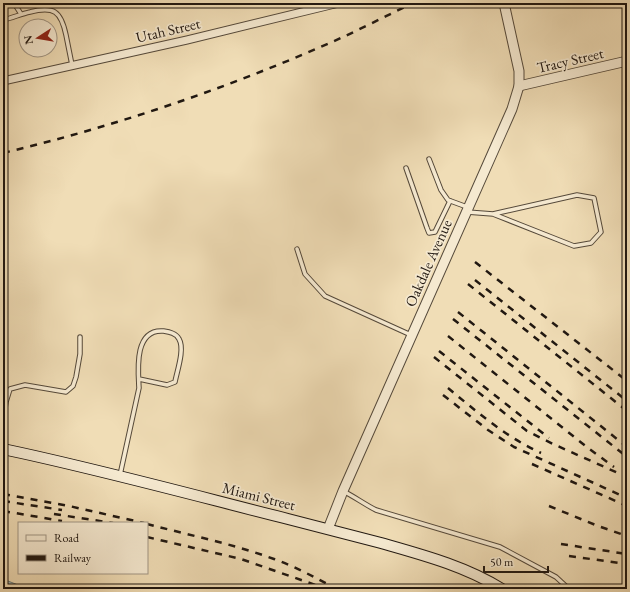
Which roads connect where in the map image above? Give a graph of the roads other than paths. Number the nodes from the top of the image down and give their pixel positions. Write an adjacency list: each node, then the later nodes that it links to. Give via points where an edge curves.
1 (14, 3): 4 (lane)
2 (339, 3): 7 (street, Utah Street)
3 (504, 3): 9 (street, Oakdale Avenue, via 519,71)
4 (21, 14): 5 (lane); 7 (lane, via 44,9 61,16)
5 (3, 20)
6 (627, 61): 9 (street, Tracy Street)
7 (72, 65): 8 (street, Utah Street)
8 (3, 80)
9 (519, 86): 13 (street, Oakdale Avenue, via 512,109)
10 (429, 159): 12 (lane, via 441,190)
11 (406, 168): 12 (lane, via 429,233 435,232)
12 (450, 201): 13 (lane)
13 (467, 210): 14 (lane); 16 (street, Oakdale Avenue)
14 (493, 214): 14 (lane, via 577,195 594,198 601,232 591,243 574,246)
15 (297, 249): 16 (lane, via 305,274 325,296)
16 (412, 336): 22 (street, Oakdale Avenue)
17 (80, 337): 19 (lane, via 80,354 73,386 66,392 25,385 10,389)
18 (138, 379): 18 (lane, via 138,355 142,344 148,336 158,331 171,332 179,339 181,351 174,382 167,385); 21 (lane, via 139,388)
19 (3, 421)
20 (3, 449): 21 (main road, Miami Street)
21 (120, 476): 23 (main road, Miami Street)
22 (343, 491): 23 (street, Oakdale Avenue); 25 (lane, via 376,510 500,548 556,577)
23 (328, 529): 24 (main road, Miami Street, via 445,562 482,577)
24 (502, 589)
25 (569, 589)

